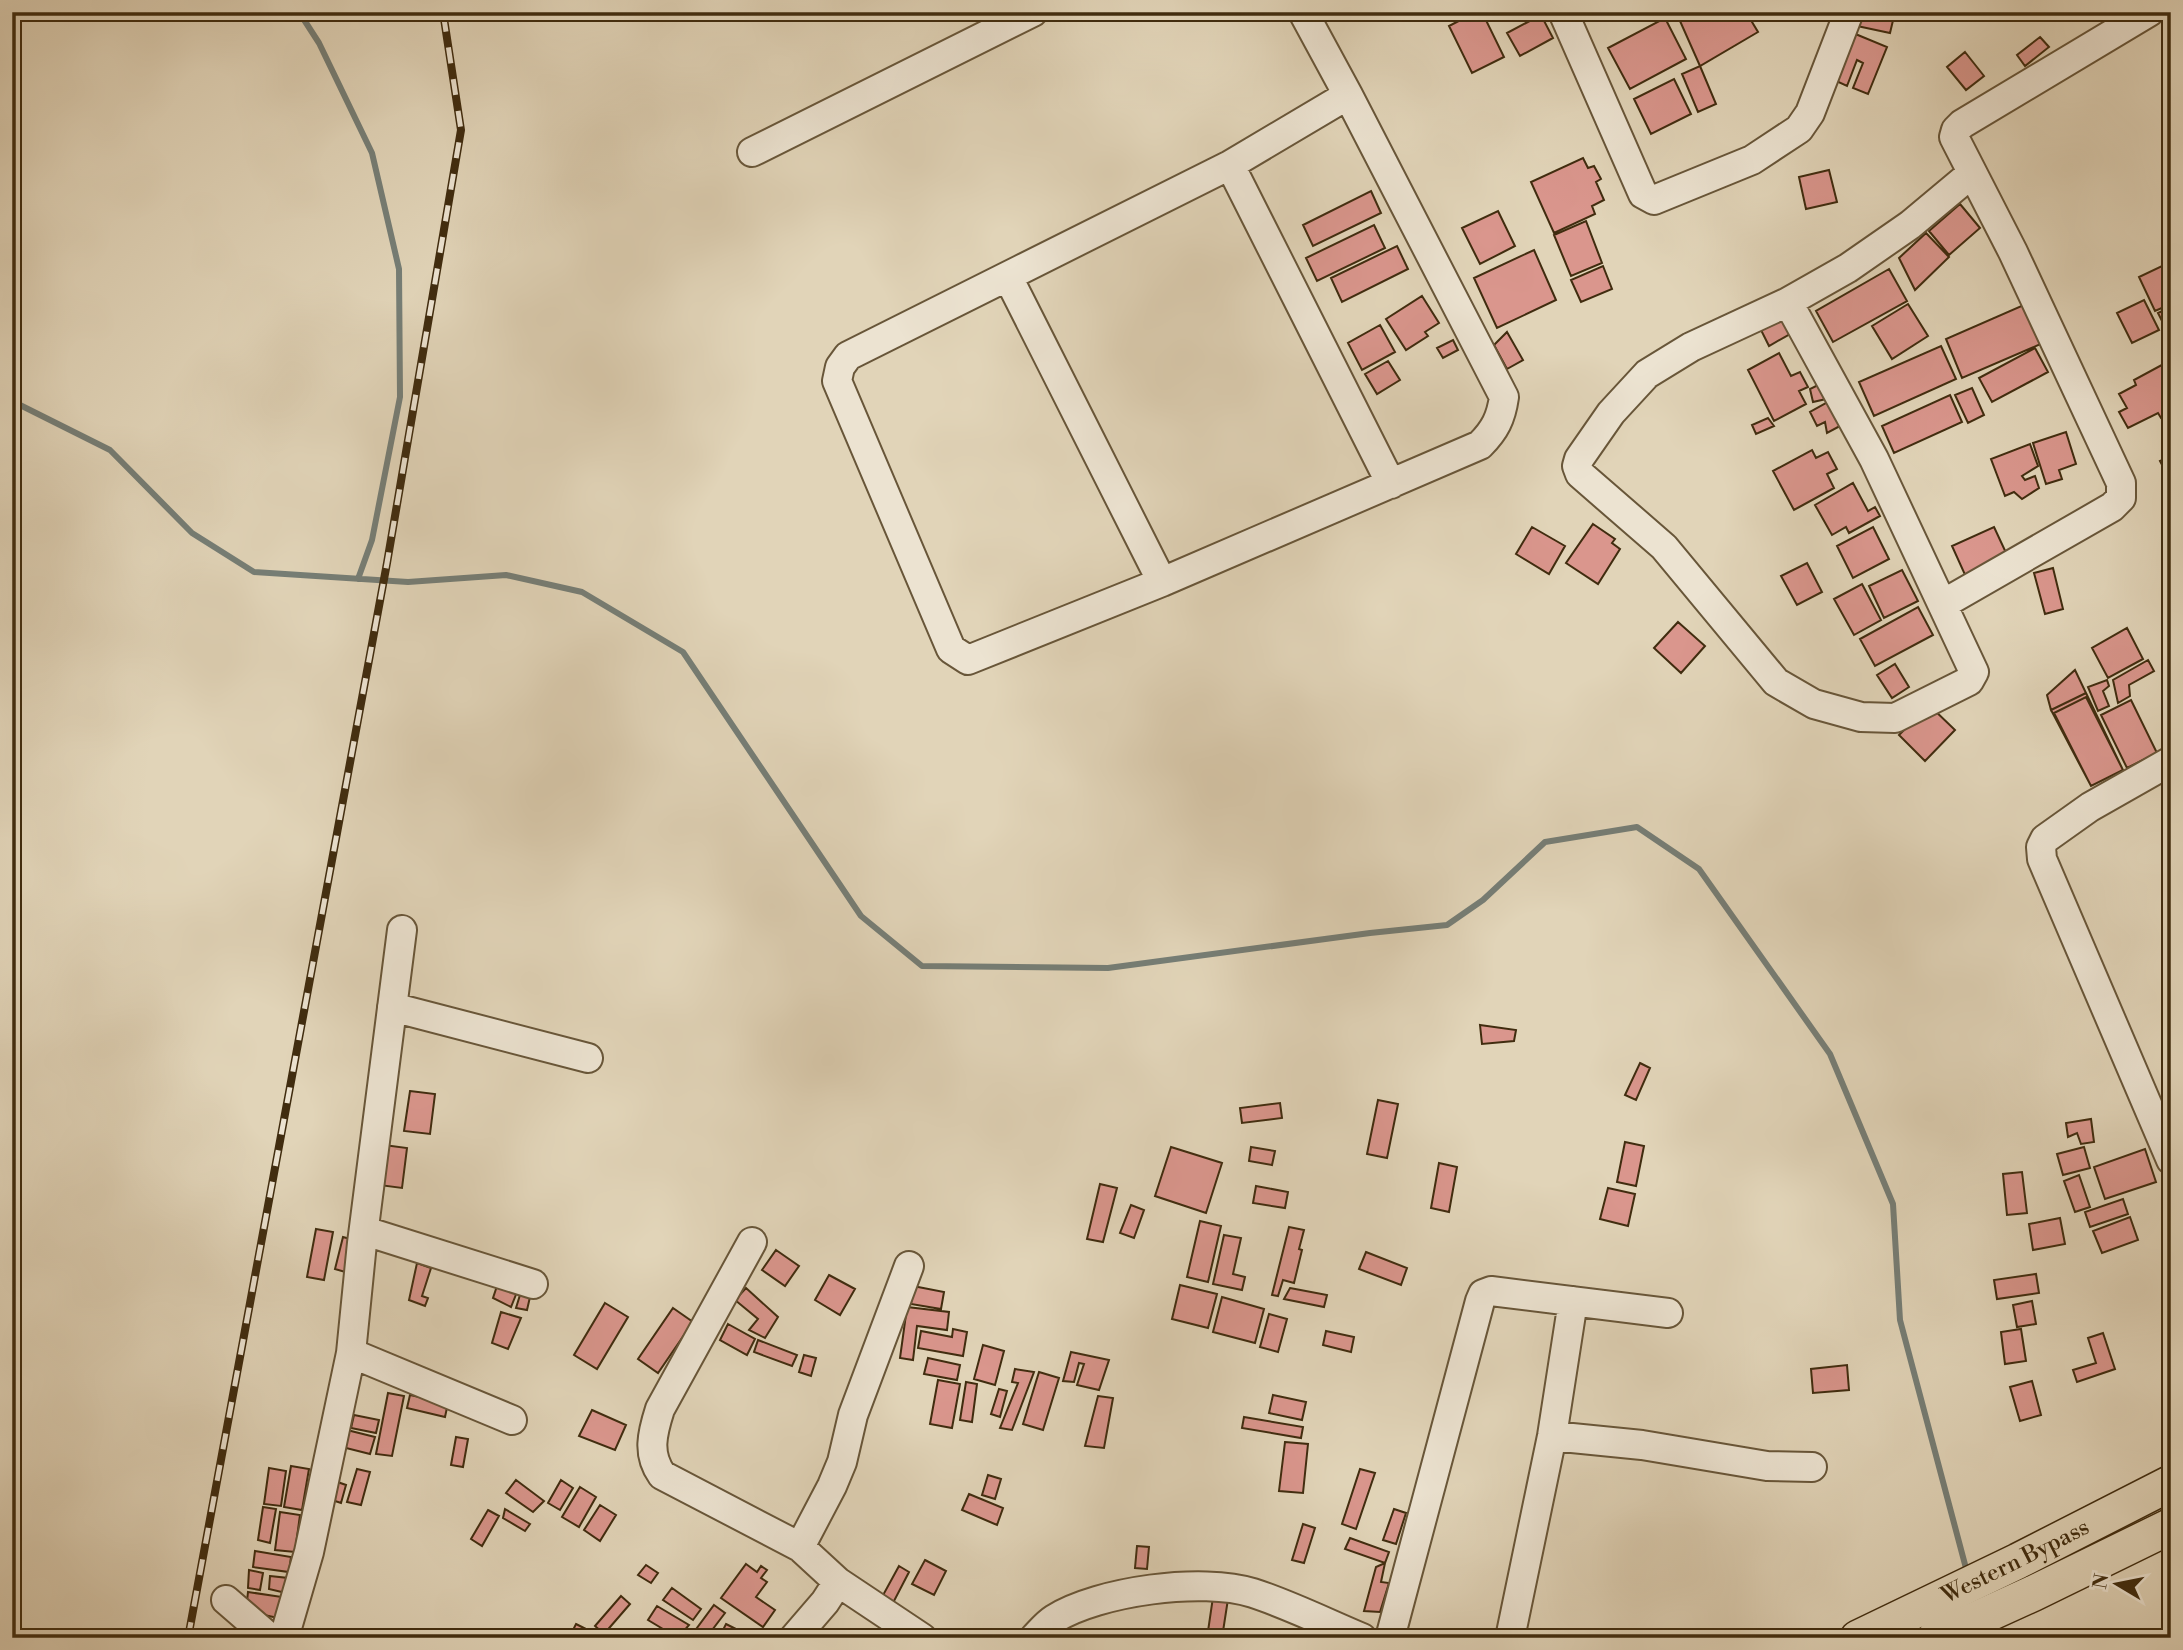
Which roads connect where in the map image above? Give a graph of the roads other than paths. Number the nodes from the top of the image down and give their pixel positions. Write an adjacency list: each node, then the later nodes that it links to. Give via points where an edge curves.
1 (1033, 12): 7 (street)
2 (1303, 12): 6 (street)
3 (1563, 12): 4 (street, via 1643,194 1654,200 1752,160 1799,129 1810,113)
4 (1849, 12)
5 (2149, 12): 9 (street, via 1962,124 1954,137)
6 (1348, 95): 8 (street); 12 (street, via 1504,397 1494,431 1480,444)
7 (752, 152)
8 (1230, 165): 10 (street); 12 (street)
9 (1971, 174): 11 (street, via 1910,225); 14 (street, via 2013,252 2121,483 2121,498)
10 (1008, 277): 13 (street); 13 (street, via 848,356 837,381 950,649 968,660)
11 (1788, 302): 14 (street, via 1874,459); 14 (street, via 1691,347 1647,374 1611,413 1579,459 1580,474 1664,547 1776,682 1814,704 1861,718 1895,718 1969,681 1974,672)
12 (1391, 484): 13 (street)
13 (1163, 582)
14 (1943, 604)
15 (2171, 761): 19 (street, via 2090,807 2045,839 2041,847 2042,859)
16 (402, 930): 17 (street)
17 (392, 1007): 18 (street); 20 (street)
18 (588, 1058)
19 (2171, 1160)
20 (365, 1231): 23 (street); 26 (street)
21 (752, 1242): 32 (street, via 660,1409 651,1451 662,1475)
22 (909, 1266): 32 (street, via 853,1415 842,1462)
23 (533, 1284)
24 (1573, 1301): 25 (street); 28 (street); 42 (street, via 1491,1291 1479,1301)
25 (1668, 1313)
26 (351, 1353): 27 (street); 37 (street, via 309,1552)
27 (512, 1420)
28 (1552, 1436): 29 (street, via 1642,1445 1767,1466); 43 (street)
29 (1812, 1467)
30 (2170, 1481): 35 (main road, Western Bypass, via 2018,1561)
31 (2171, 1526): 35 (main road, Western Bypass, via 2034,1593)
32 (800, 1547): 33 (street)
33 (838, 1582): 38 (street); 39 (street)
34 (226, 1600): 36 (street)
35 (1937, 1624): 44 (main road, Western Bypass)
36 (257, 1633)
37 (284, 1638)
38 (794, 1638)
39 (922, 1638)
40 (1034, 1638): 41 (street, via 1052,1620 1087,1603 1148,1590 1209,1586 1250,1592)
41 (1362, 1638)
42 (1390, 1638)
43 (1510, 1638)
44 (1858, 1638)

